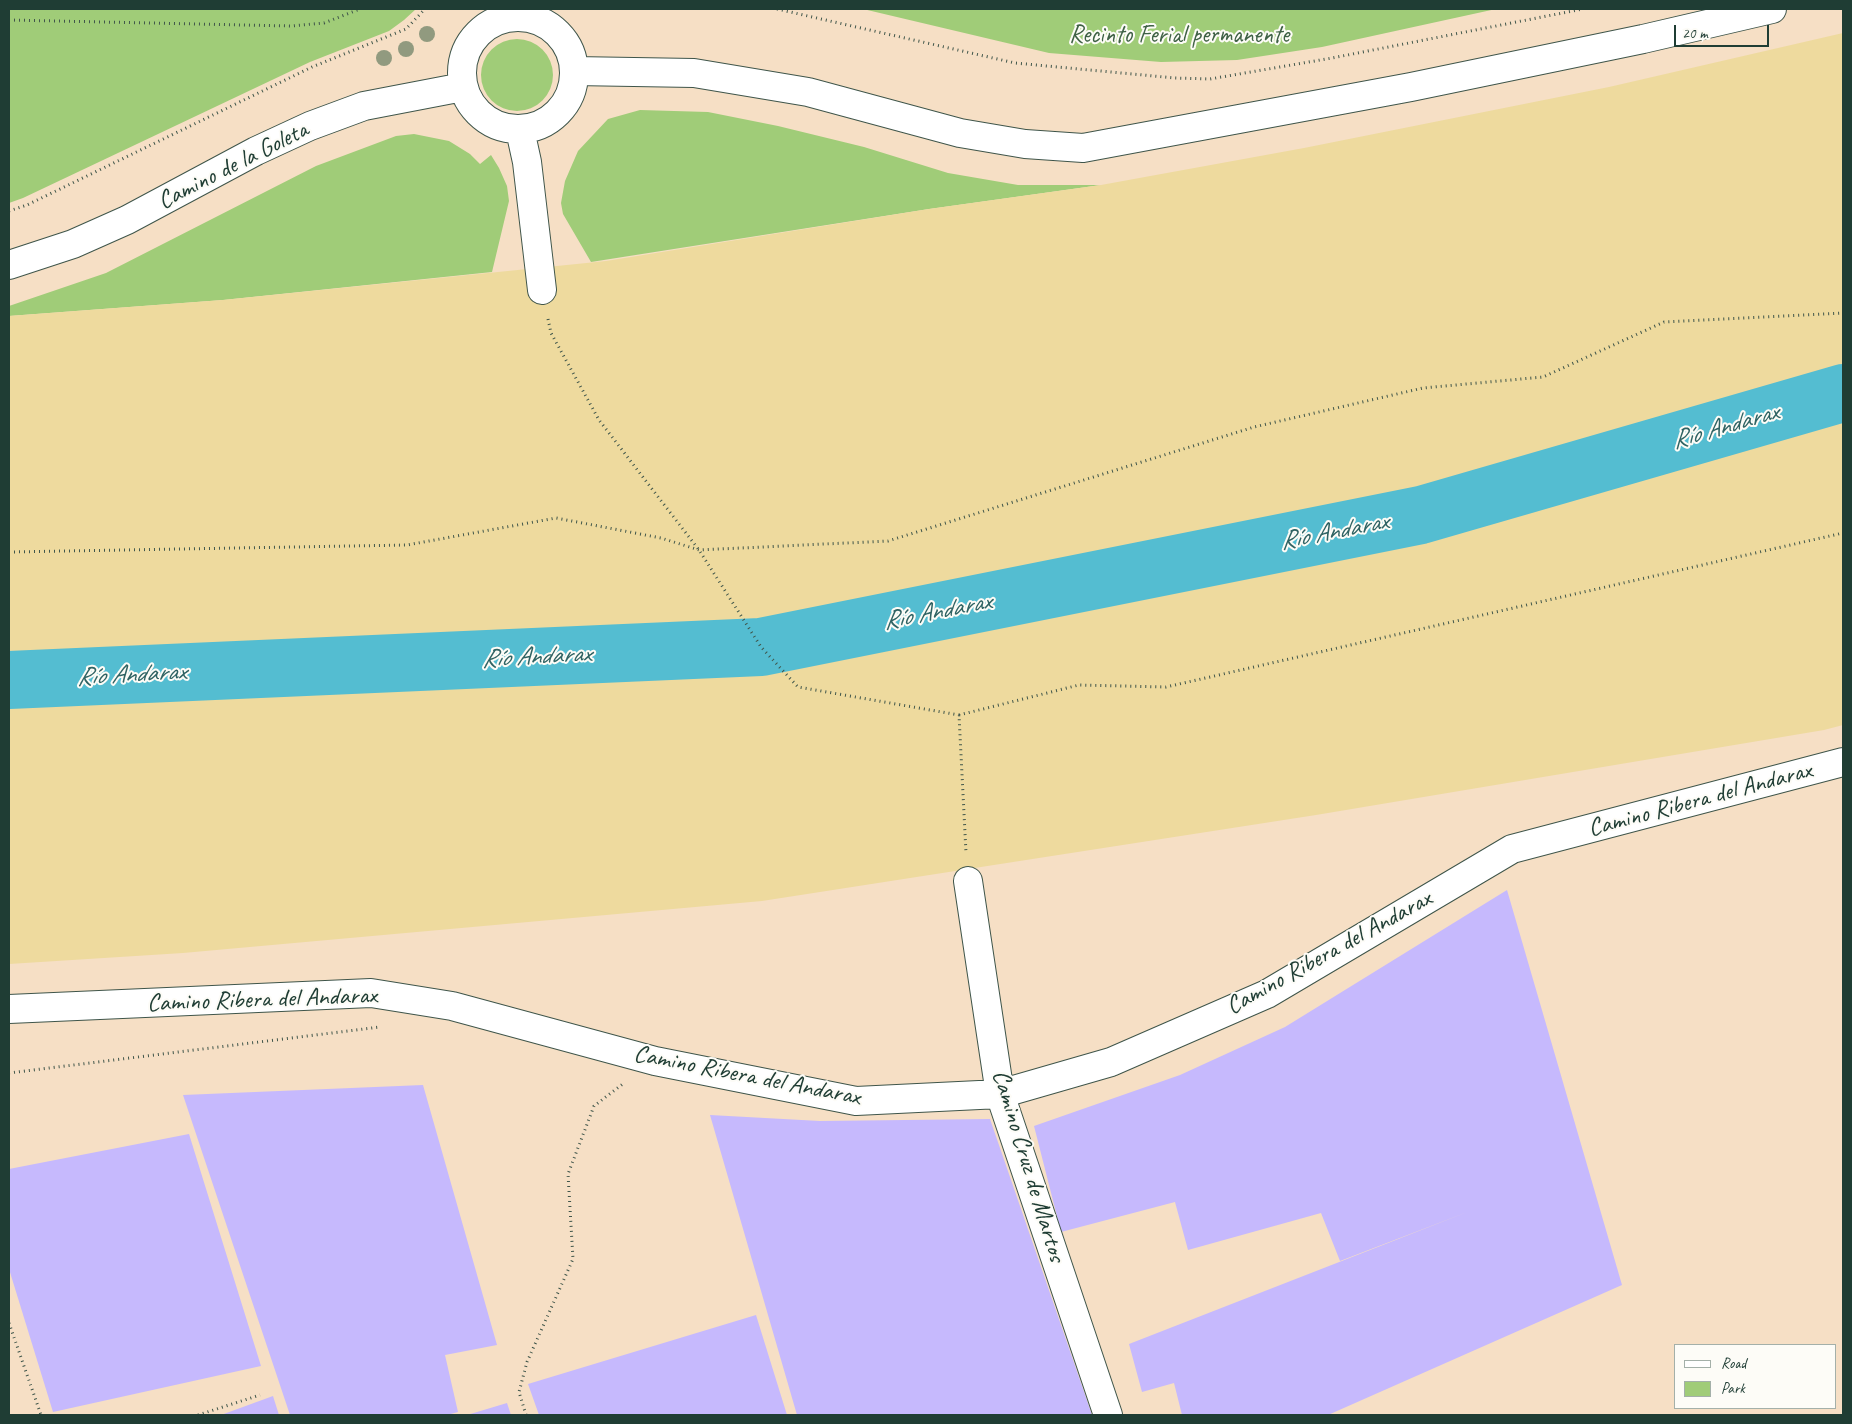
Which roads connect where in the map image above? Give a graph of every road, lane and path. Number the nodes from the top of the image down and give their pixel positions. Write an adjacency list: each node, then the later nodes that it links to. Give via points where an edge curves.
1 (360, 9): 7 (path, via 324,23 291,26)
2 (425, 9): 11 (path, via 406,28 312,67)
3 (777, 9): 4 (path, via 1015,63 1210,79)
4 (1583, 9)
5 (1772, 9): 8 (street, via 1643,40 1289,111 1083,148 1025,144 960,134 808,92 694,73)
6 (521, 13): 8 (street, via 556,31 570,52); 9 (street, via 497,21 469,44 462,65)
7 (9, 20)
8 (574, 71): 10 (street, via 572,89 560,111 540,125)
9 (463, 86): 10 (street, via 480,115 498,126); 12 (street, Camino de la Goleta, via 364,106 319,122 256,150 127,220 73,244)
10 (520, 130): 13 (street, via 527,162)
11 (9, 211)
12 (9, 265)
13 (542, 290): 16 (path, via 551,334 599,420)
14 (1843, 313): 16 (path, via 1664,322 1542,377 1423,388 1254,427 888,541)
15 (1843, 533): 18 (path, via 1166,687 1079,685)
16 (699, 550): 17 (path, via 661,538 556,518 407,545); 18 (path, via 761,647 798,688)
17 (9, 552)
18 (959, 715): 20 (path)
19 (1843, 762): 25 (street, Camino Ribera del Andarax, via 1512,849 1267,994 1111,1062)
20 (968, 881): 25 (street, Camino Cruz de Martos)
21 (9, 1009): 23 (street, Camino Ribera del Andarax, via 371,993 452,1006)
22 (385, 1026): 24 (path)
23 (655, 1060): 25 (street, Camino Ribera del Andarax, via 856,1101); 30 (path, via 594,1106 568,1174 572,1259 527,1362 519,1392)
24 (9, 1073)
25 (1000, 1094): 31 (street, Camino Cruz de Martos)
26 (9, 1322): 28 (path)
27 (260, 1395): 29 (path)
28 (41, 1415)
29 (198, 1415)
30 (526, 1415)
31 (1108, 1415)

